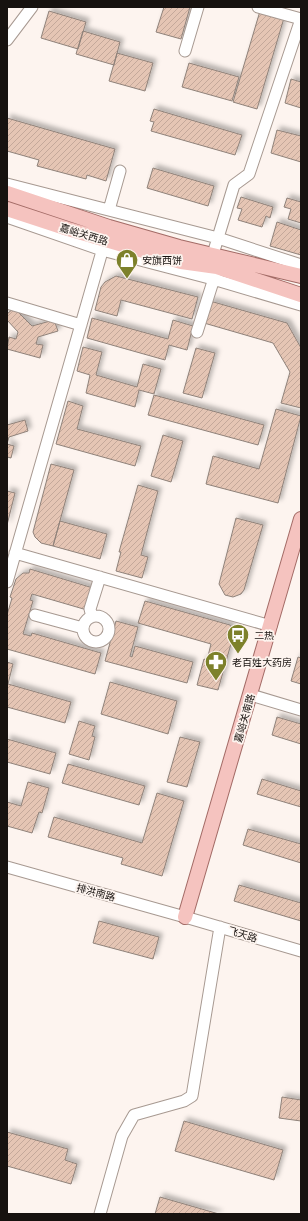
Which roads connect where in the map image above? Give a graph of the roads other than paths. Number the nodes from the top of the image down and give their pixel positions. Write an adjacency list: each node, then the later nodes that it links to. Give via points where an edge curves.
1 (32, 7): 6 (street)
2 (198, 7): 7 (street)
3 (258, 7): 5 (street)
4 (300, 7): 5 (street)
5 (301, 19): 14 (street, via 249,174 234,185)
6 (7, 40)
7 (185, 51)
8 (120, 171): 12 (street)
9 (7, 184): 12 (street)
10 (7, 193): 15 (main road, 嘉峪关西路)
11 (7, 209): 15 (main road, 嘉峪关西路)
12 (109, 210): 14 (street)
13 (7, 217): 15 (street)
14 (218, 238): 16 (street); 17 (street)
15 (105, 239): 17 (main road, 嘉峪关西路, via 181,262); 22 (street)
16 (301, 265)
17 (214, 267): 18 (main road, 嘉峪关西路); 19 (main road, 嘉峪关西路); 21 (street); 23 (street)
18 (301, 276)
19 (301, 295)
20 (7, 304): 22 (street)
21 (301, 305)
22 (80, 325): 25 (street)
23 (197, 332)
24 (301, 519): 30 (main road, 嘉峪关南路)
25 (15, 553): 26 (street); 27 (street)
26 (100, 578): 29 (street, via 90,609); 30 (street)
27 (7, 582)
28 (35, 616): 31 (street)
29 (92, 616): 31 (street, via 84,623); 31 (street, via 102,617 109,625 105,639 90,641 86,638)
30 (270, 626): 32 (main road, 嘉峪关南路)
31 (83, 628)
32 (251, 695): 33 (street); 35 (main road, 嘉峪关南路)
33 (301, 710)
34 (7, 867): 35 (street, 排洪南路)
35 (185, 917): 36 (street, 飞天路)
36 (220, 927): 37 (street, 飞天路); 38 (street, via 192,1096 184,1101 134,1114 122,1136)
37 (301, 951)
38 (100, 1214)

